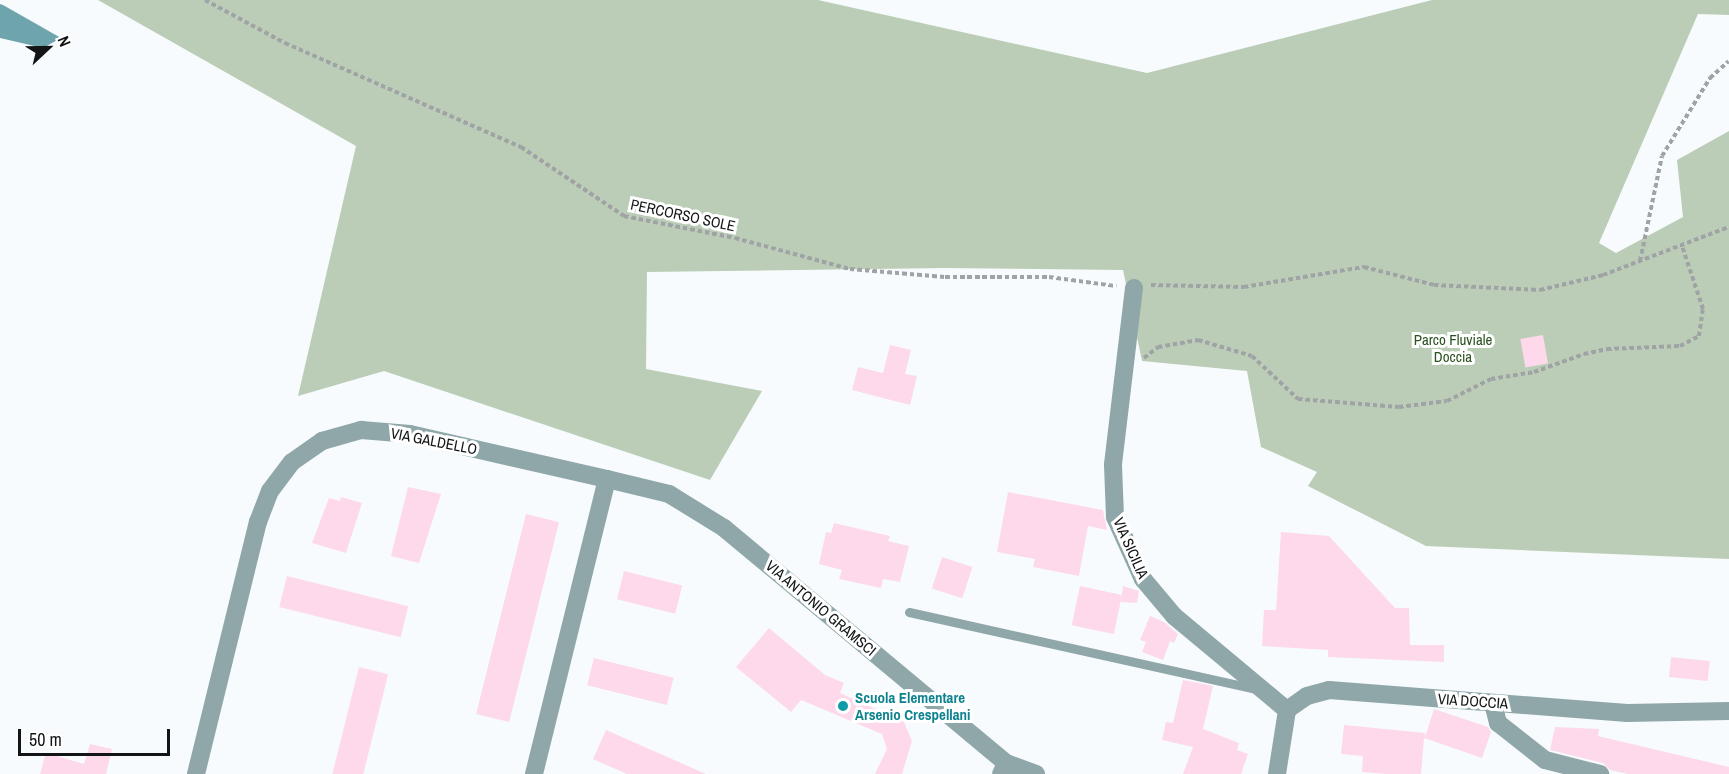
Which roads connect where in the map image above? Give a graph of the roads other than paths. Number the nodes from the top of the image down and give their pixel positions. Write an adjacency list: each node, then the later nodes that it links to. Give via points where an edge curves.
1 (1134, 288): 4 (street, VIA SICILIA, via 1113,465 1115,517 1138,569 1174,616)
2 (607, 479): 8 (street, VIA ANTONIO GRAMSCI, via 669,494 724,528); 9 (street, VIA GALDELLO, via 410,434 361,430 322,441 292,462 270,491 258,522); 10 (street)
3 (909, 612): 4 (lane)
4 (1265, 691): 6 (street, VIA SICILIA)
5 (1493, 703): 6 (street, VIA DOCCIA, via 1329,690 1307,696); 7 (street, VIA DOCCIA, via 1627,713); 13 (street, via 1498,723 1545,760)
6 (1287, 710): 12 (street)
7 (1729, 711)
8 (1004, 768): 11 (street, VIA ANTONIO GRAMSCI)
9 (196, 774)
10 (534, 774)
11 (1036, 774)
12 (1277, 774)
13 (1600, 774)

